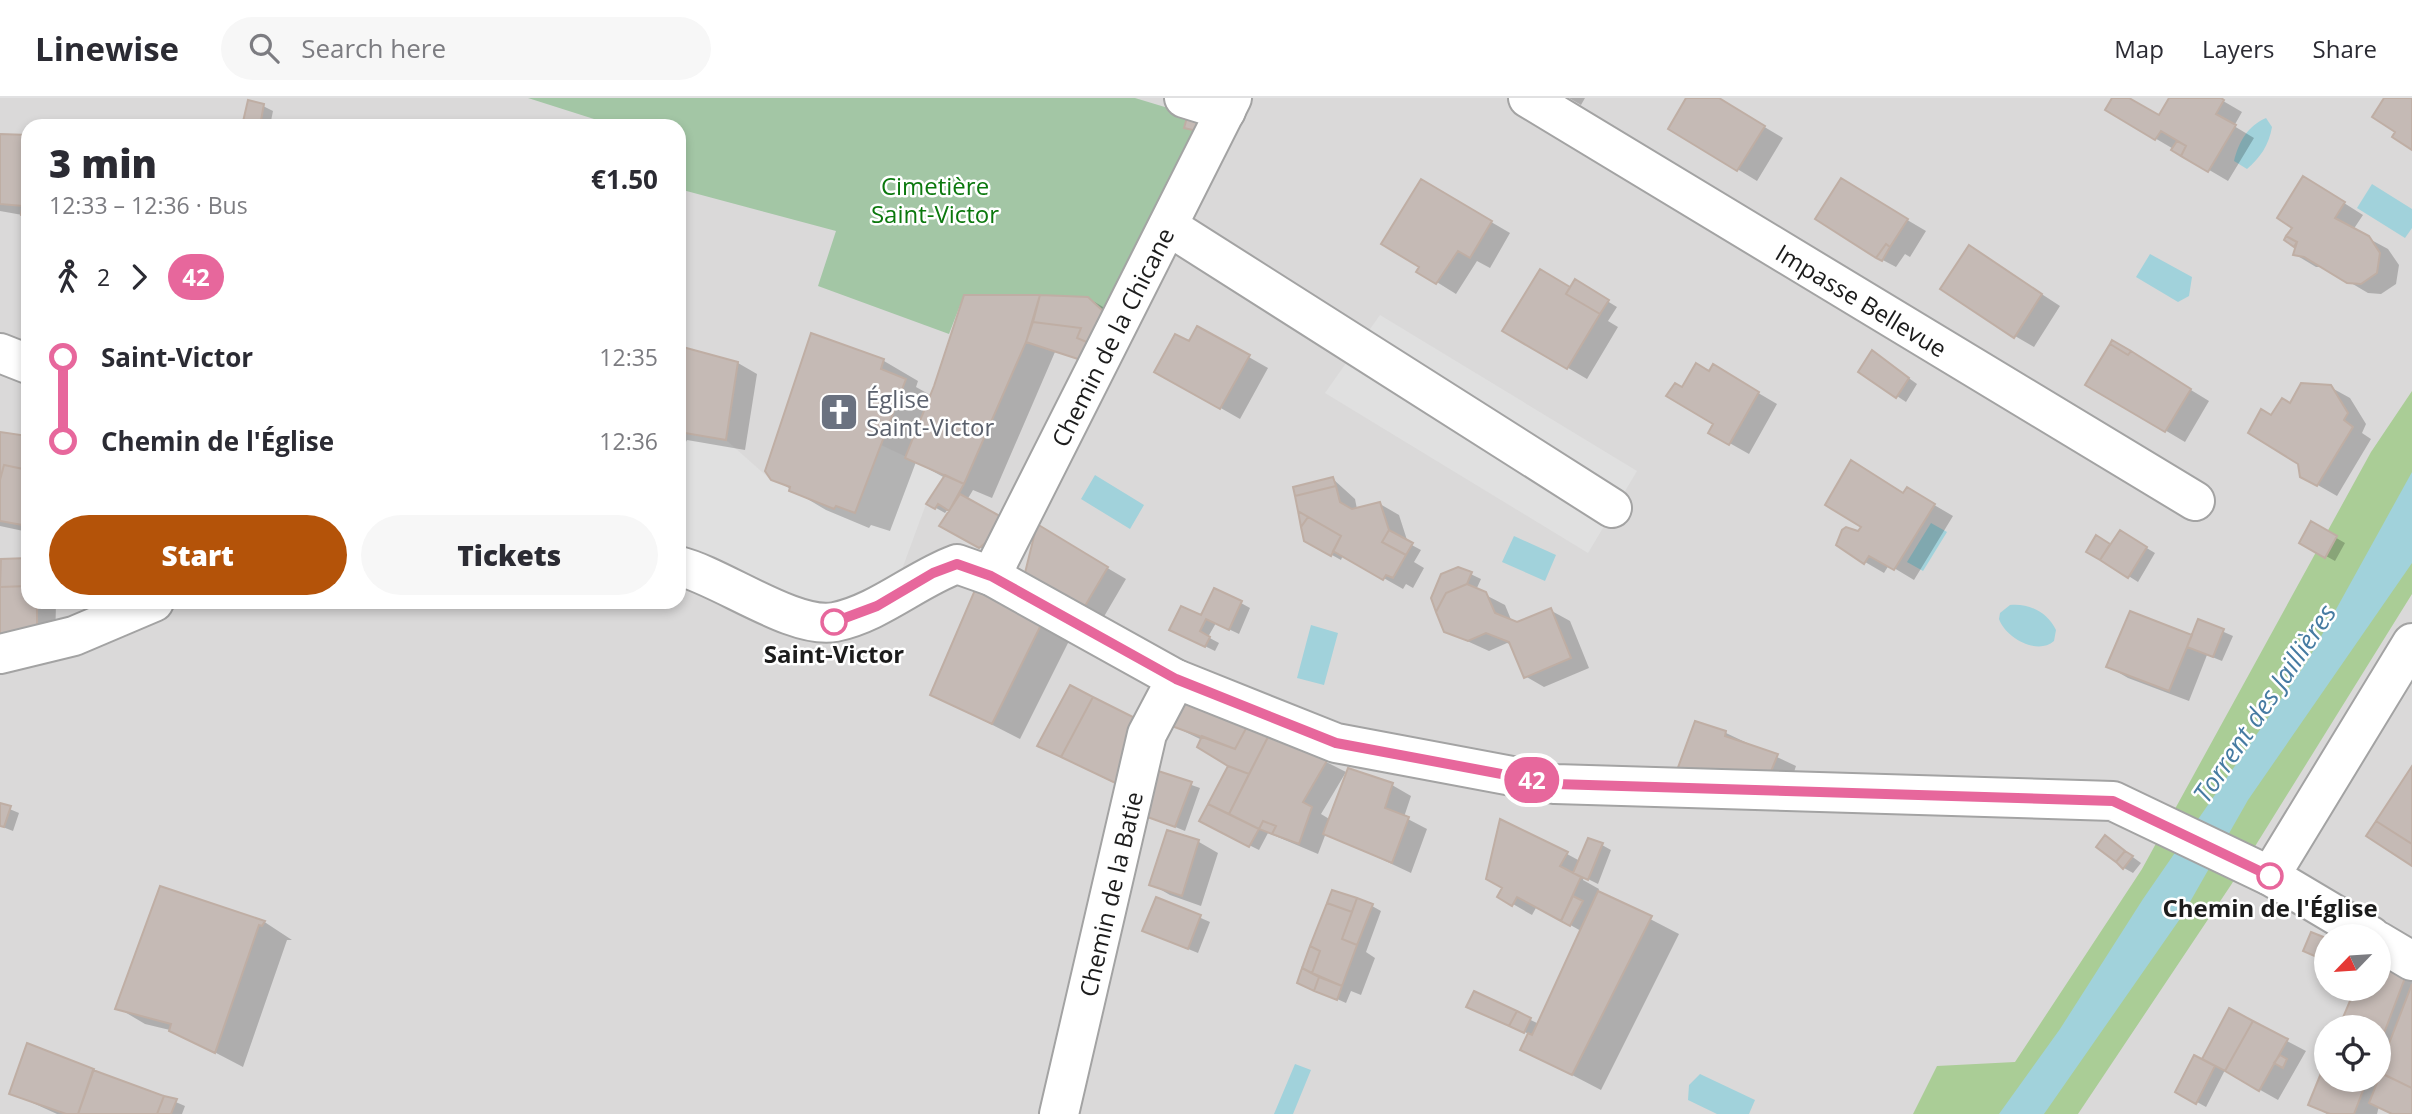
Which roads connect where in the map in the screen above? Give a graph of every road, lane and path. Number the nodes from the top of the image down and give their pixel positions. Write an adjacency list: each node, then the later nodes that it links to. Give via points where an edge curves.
1 (1184, 98): 3 (street)
2 (1528, 98): 7 (street, Impasse Bellevue)
3 (1229, 104): 4 (street, Chemin de la Chicane)
4 (1168, 226): 8 (street); 10 (street, Chemin de la Chicane)
5 (0, 353): 6 (street)
6 (21, 361)
7 (2195, 501)
8 (1612, 508)
9 (686, 569): 10 (street, via 803,621 834,622 877,606 957,564)
10 (991, 576): 14 (street)
11 (138, 609): 13 (street, via 74,636)
12 (2412, 643): 15 (street)
13 (0, 654)
14 (1176, 679): 15 (street, via 1336,743 1555,784 2113,801); 19 (street, Chemin de la Batie, via 1147,734)
15 (2258, 871): 16 (street)
16 (2350, 924)
17 (2391, 949): 18 (street)
18 (2412, 961)
19 (1059, 1114)

